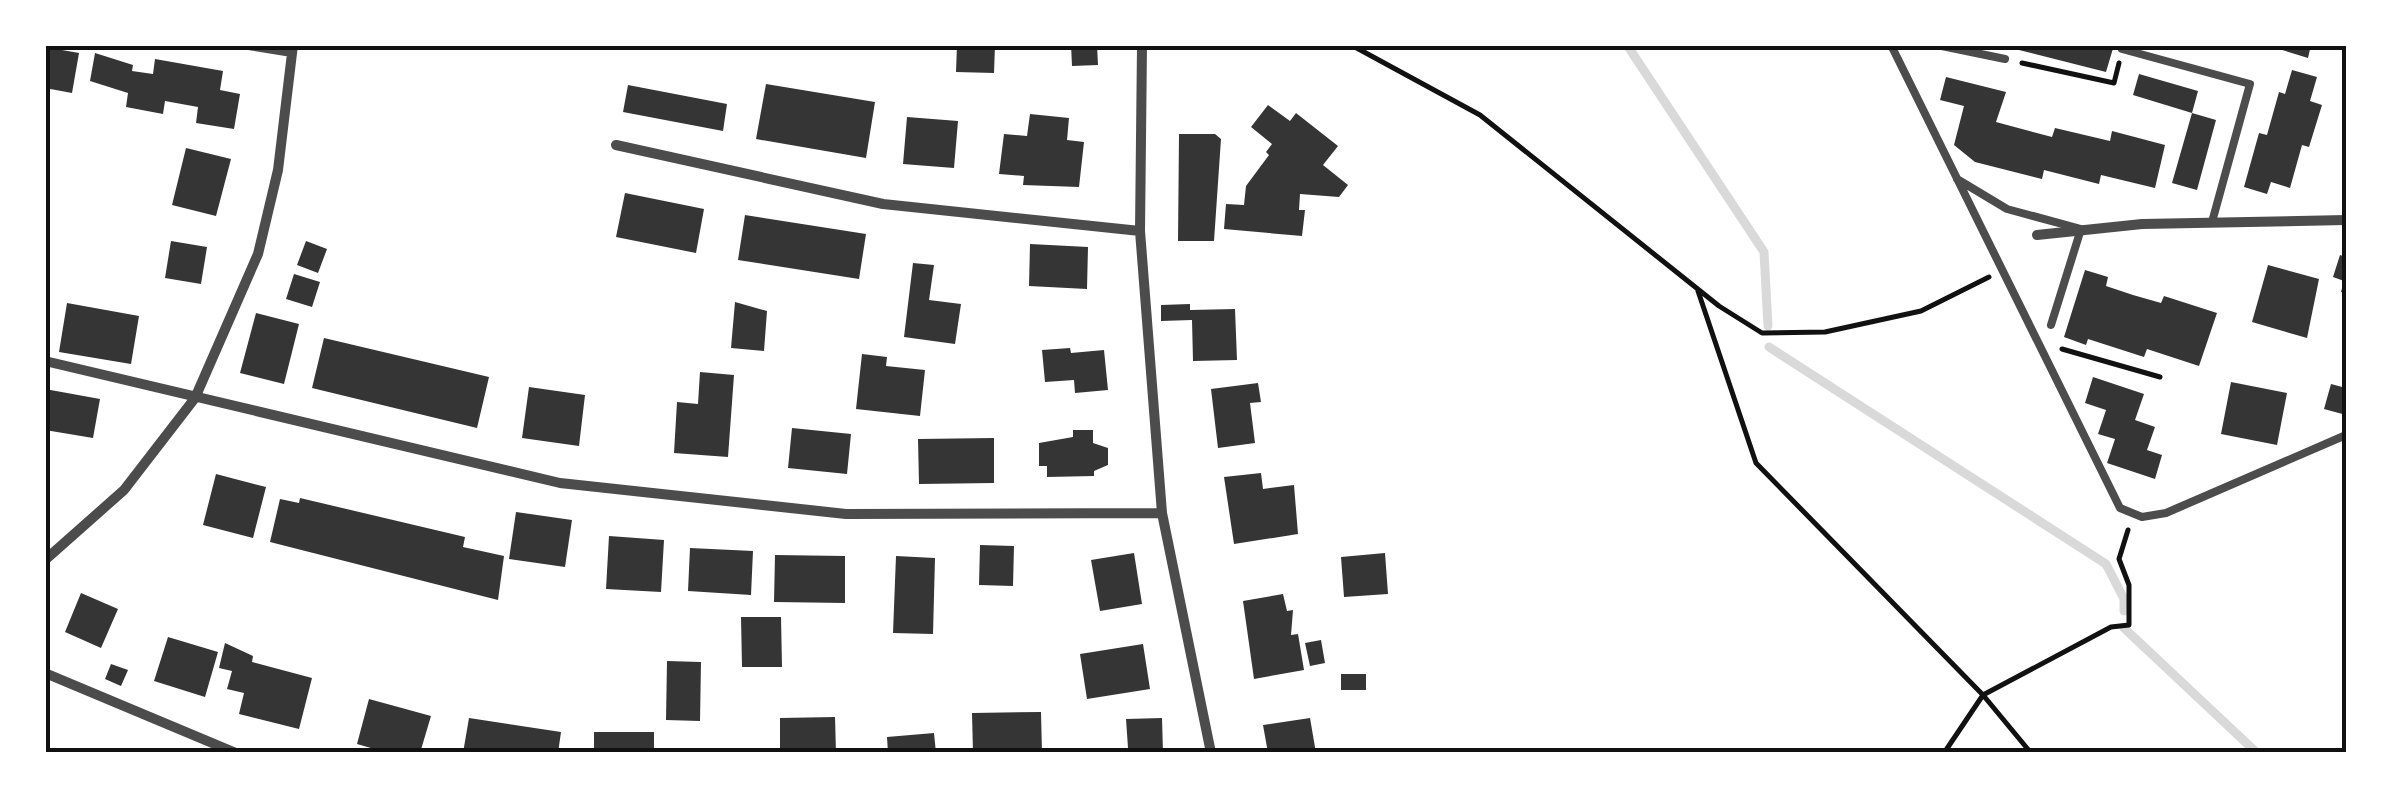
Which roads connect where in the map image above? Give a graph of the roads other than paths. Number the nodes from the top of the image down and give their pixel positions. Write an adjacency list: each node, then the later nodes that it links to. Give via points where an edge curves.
1 (248, 45): 5 (street)
2 (1142, 45): 13 (street)
3 (1937, 45): 7 (lane)
4 (1895, 46): 9 (lane)
5 (292, 48): 17 (street, via 278,170 258,254)
6 (2122, 49): 11 (lane, via 2250,84)
7 (2004, 59)
8 (616, 145): 13 (street, via 883,204)
9 (1956, 178): 12 (lane, via 2007,209); 18 (lane, via 2113,498 2132,515 2166,513)
10 (2346, 220): 11 (street)
11 (2212, 222): 12 (street)
12 (2081, 229): 14 (street); 15 (lane)
13 (1140, 231): 19 (street)
14 (2037, 235)
15 (2052, 325)
16 (45, 361): 17 (street)
17 (195, 398): 19 (street, via 560,483 846,514); 20 (street, via 124,490)
18 (2346, 436)
19 (1162, 513): 23 (street)
20 (45, 560)
21 (45, 673): 22 (street)
22 (236, 753)
23 (1210, 753)

